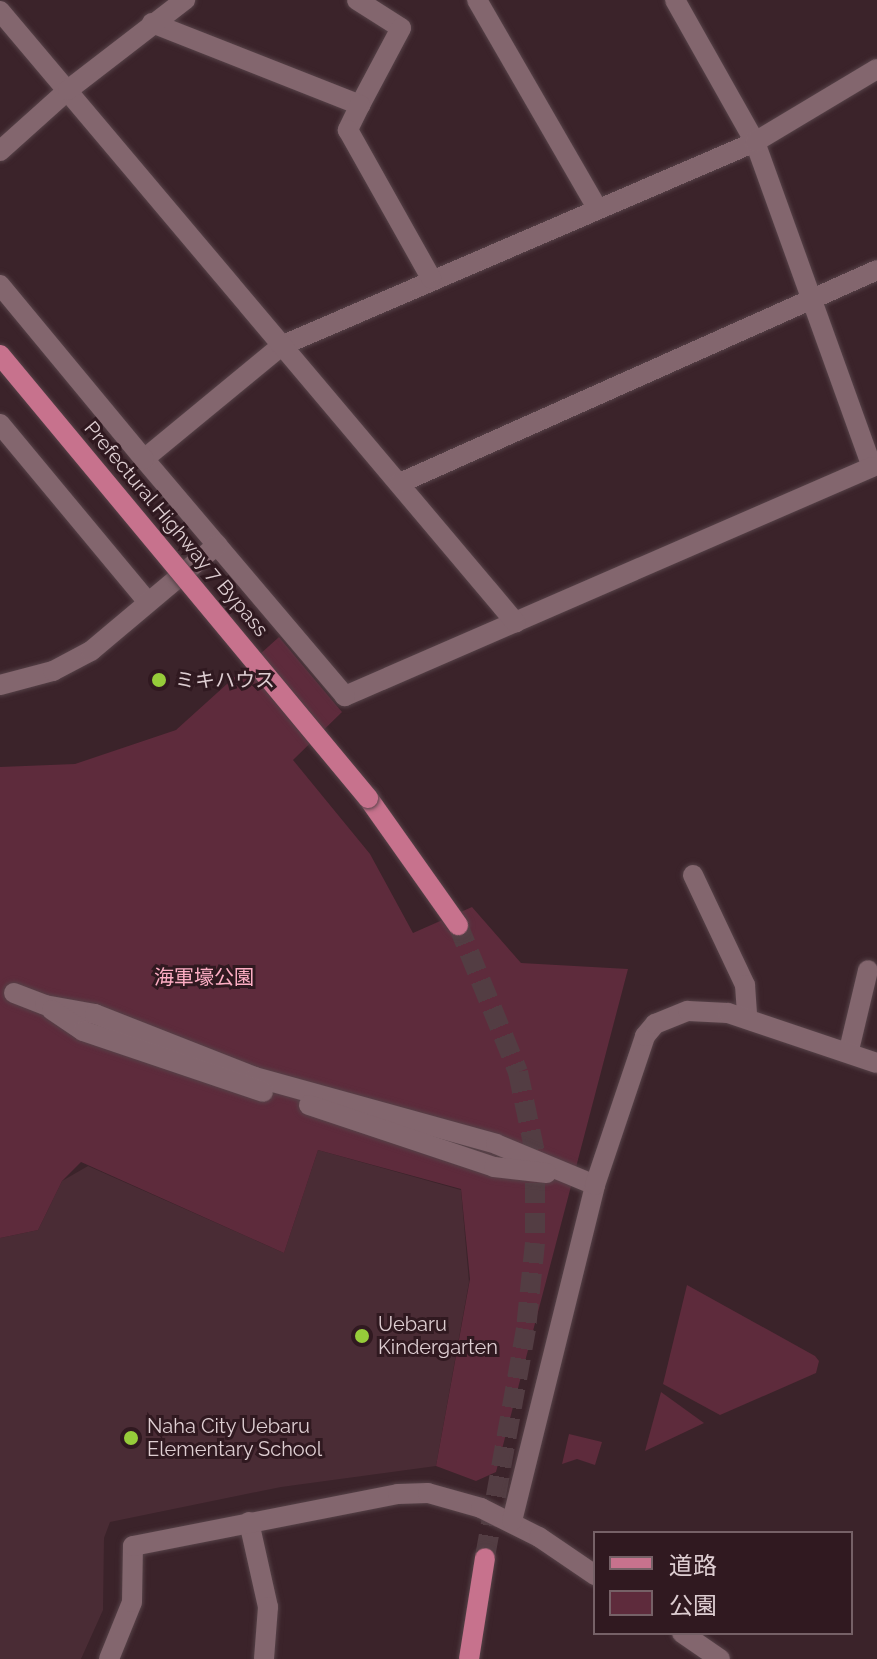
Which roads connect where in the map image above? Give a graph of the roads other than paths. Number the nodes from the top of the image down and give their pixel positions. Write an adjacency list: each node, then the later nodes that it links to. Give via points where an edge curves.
1 (185, 0): 6 (street)
2 (357, 0): 9 (street, via 401,28)
3 (477, 0): 12 (street)
4 (675, 0): 10 (street)
5 (0, 11): 8 (street)
6 (152, 23): 8 (street); 9 (street)
7 (877, 69): 10 (street)
8 (68, 90): 11 (street); 17 (street)
9 (360, 105): 14 (street, via 348,130)
10 (755, 142): 12 (street); 16 (street)
11 (0, 151)
12 (597, 208): 14 (street)
13 (877, 270): 16 (street)
14 (431, 278): 17 (street)
15 (0, 285): 20 (street)
16 (813, 302): 21 (street); 24 (street, via 872,467)
17 (281, 346): 20 (street); 21 (street)
18 (0, 355): 27 (main road, Prefectural Highway 7 Bypass, bridge, via 368,798)
19 (0, 424): 23 (street)
20 (144, 459): 22 (street)
21 (400, 483): 24 (street)
22 (217, 545): 23 (street); 24 (street, via 345,696)
23 (148, 602): 25 (street, via 72,662)
24 (516, 623)
25 (0, 685)
26 (693, 875): 30 (street, via 745,985)
27 (458, 925)
28 (868, 970): 31 (street)
29 (14, 993): 33 (street, via 45,1005 83,1031 185,1069 494,1167 562,1175)
30 (747, 1016): 31 (street); 33 (street, via 688,1011 655,1024 638,1050)
31 (849, 1050): 32 (street)
32 (877, 1063)
33 (595, 1185): 34 (street)
34 (512, 1521): 35 (street, via 458,1500 413,1492); 37 (street)
35 (249, 1522): 39 (street, via 133,1546 132,1602); 40 (street, via 268,1607)
36 (485, 1558): 41 (main road)
37 (593, 1574)
38 (685, 1635): 42 (street)
39 (109, 1659)
40 (264, 1659)
41 (469, 1659)
42 (720, 1659)

